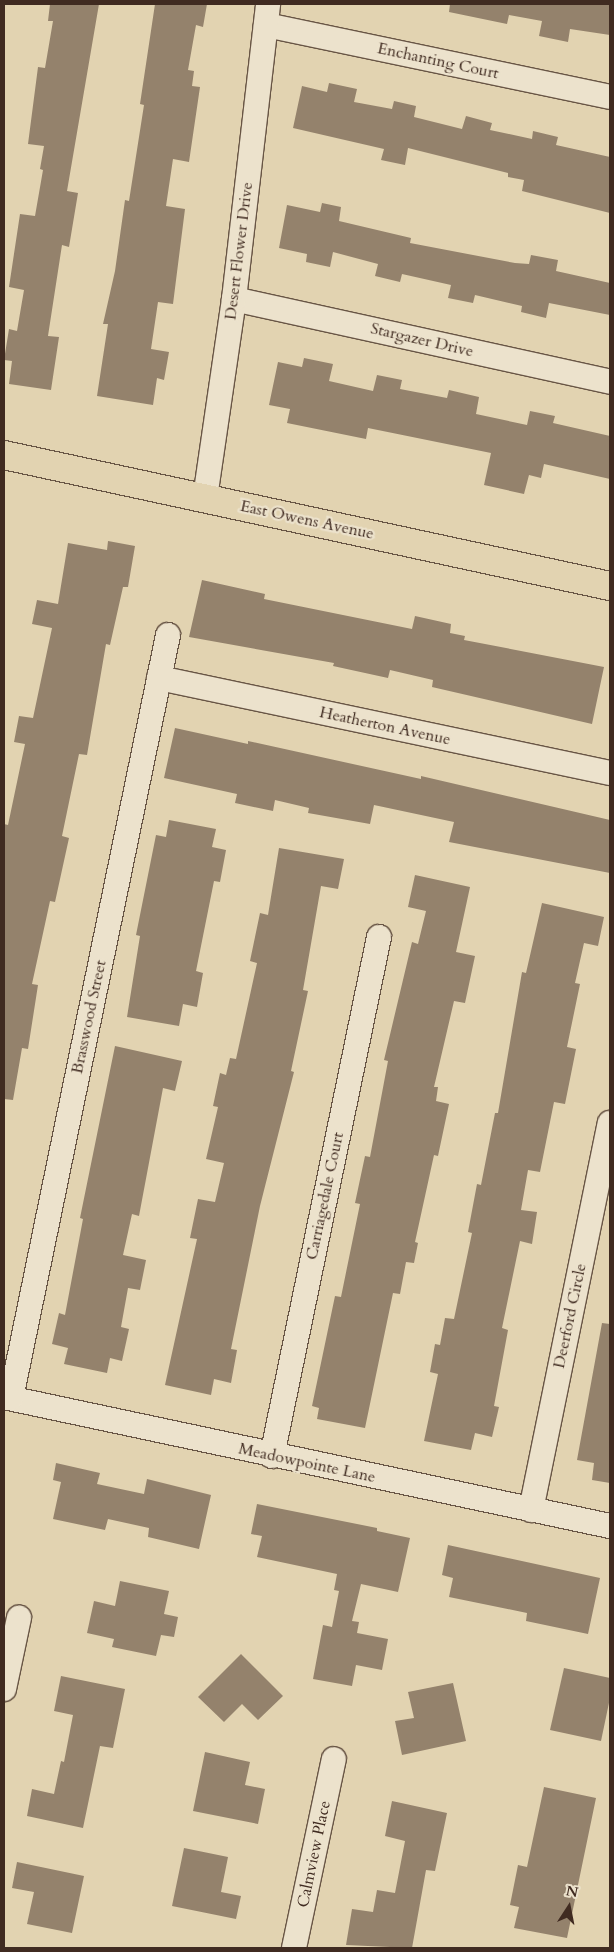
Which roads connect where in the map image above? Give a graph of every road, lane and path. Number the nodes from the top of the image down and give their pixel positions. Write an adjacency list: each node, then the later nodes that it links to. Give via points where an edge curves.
1 (267, 15): 2 (street, Enchanting Court); 3 (street, Desert Flower Drive)
2 (610, 97)
3 (234, 298): 4 (street, Stargazer Drive); 6 (street, Desert Flower Drive)
4 (610, 382)
5 (4, 455): 6 (main road, East Owens Avenue)
6 (205, 498): 7 (main road, East Owens Avenue)
7 (610, 586)
8 (168, 635): 9 (street, Brasswood Street)
9 (159, 678): 10 (street, Heatherton Avenue); 13 (street, Brasswood Street)
10 (610, 773)
11 (379, 937): 14 (street, Carriagedale Court)
12 (610, 1123): 15 (street, Deerford Circle)
13 (7, 1398): 14 (street, Meadowpointe Lane)
14 (272, 1456): 15 (street, Meadowpointe Lane)
15 (531, 1510): 16 (street, Meadowpointe Lane)
16 (610, 1526)
17 (19, 1618): 18 (street)
18 (4, 1690)
19 (334, 1759): 20 (street, Calmview Place)
20 (294, 1948)

